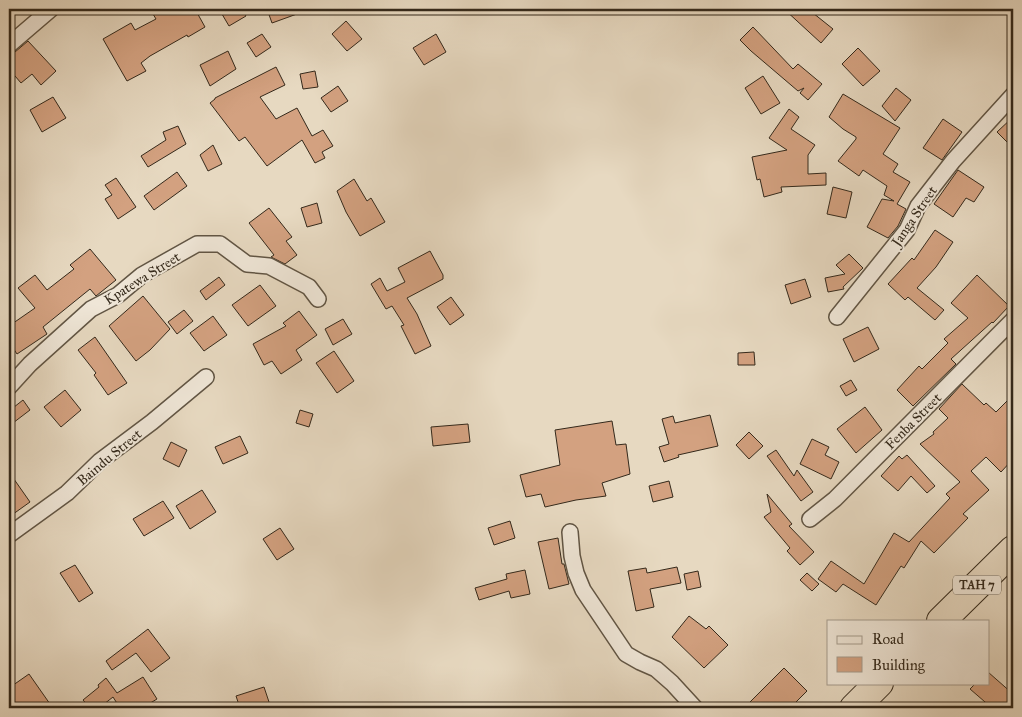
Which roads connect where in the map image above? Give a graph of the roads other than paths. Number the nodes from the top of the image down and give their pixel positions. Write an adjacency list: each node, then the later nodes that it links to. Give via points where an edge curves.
1 (51, 9): 2 (street)
2 (9, 45)
3 (1013, 95): 5 (street, Janga Street, via 953,161 918,206 908,230)
4 (318, 299): 8 (street, Kpatewa Street, via 309,287 269,266 247,264 220,244 198,244 142,275 118,295 91,309)
5 (838, 317)
6 (1013, 320): 9 (street, Fenba Street, via 835,499)
7 (206, 376): 11 (street, Baindu Street, via 100,461 67,493)
8 (9, 387)
9 (810, 519)
10 (570, 532): 15 (street, via 574,564 583,590 626,654 656,669)
11 (9, 535)
12 (1013, 550): 13 (highway, TAH 7)
13 (942, 620)
14 (878, 684): 16 (highway)
15 (695, 708)
16 (854, 708)

